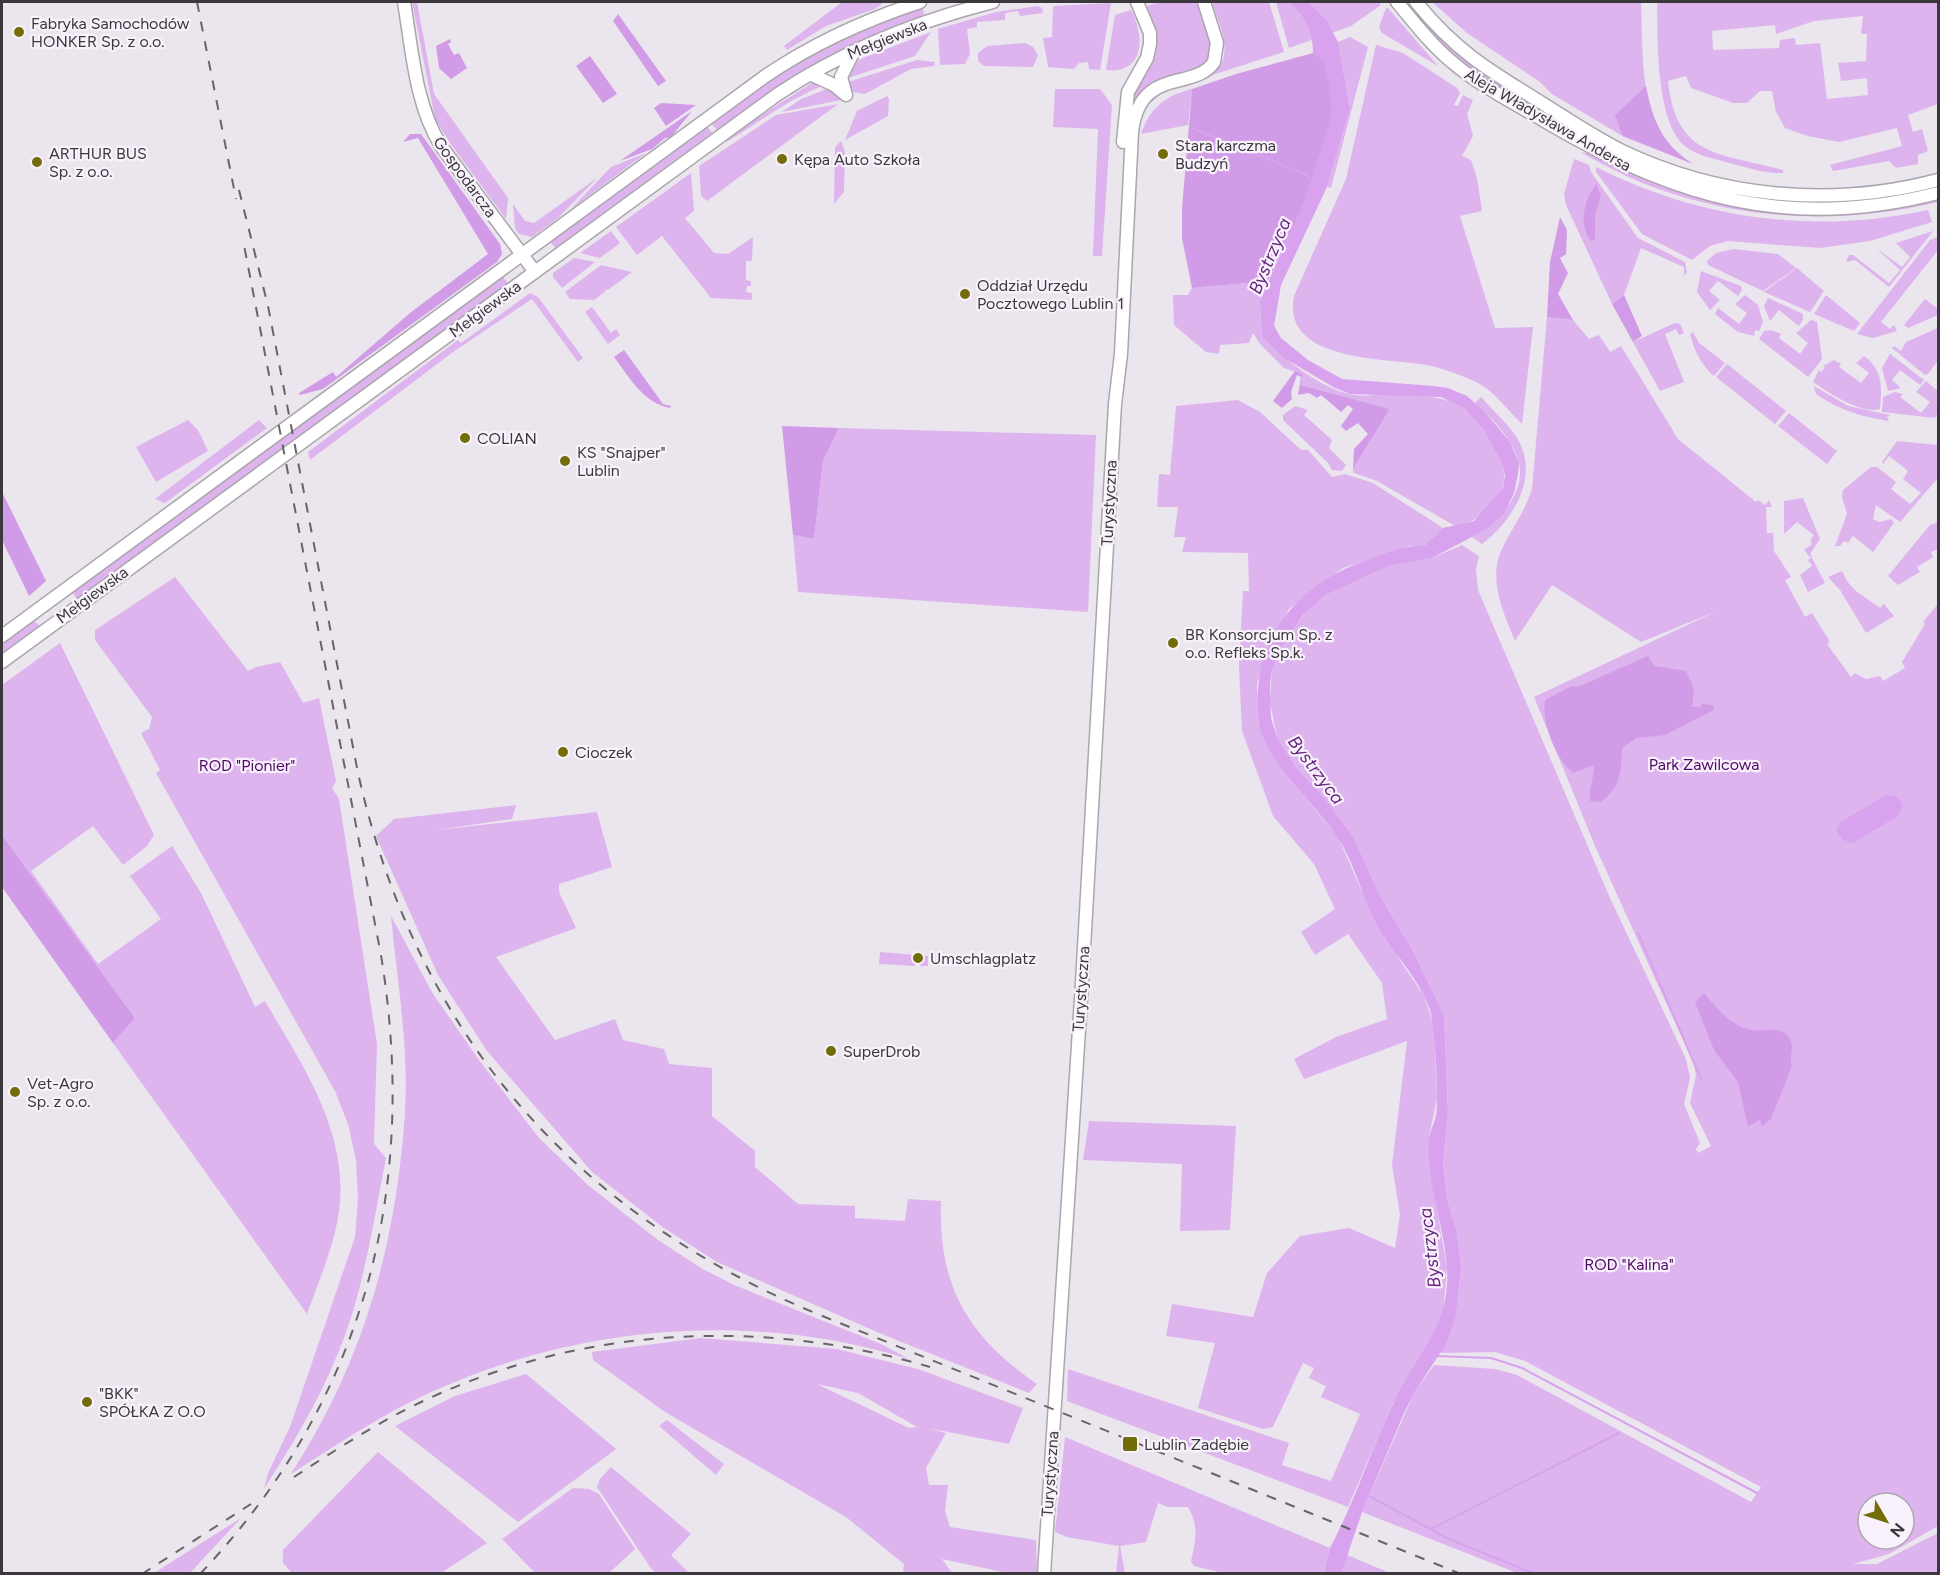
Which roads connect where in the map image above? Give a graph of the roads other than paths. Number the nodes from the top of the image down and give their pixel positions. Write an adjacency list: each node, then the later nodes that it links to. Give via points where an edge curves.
1 (404, 2): 16 (main road, Gospodarcza, via 429,125)
2 (920, 2): 16 (main road, Mełgiewska, via 845,31 785,63)
3 (993, 2): 8 (main road, Mełgiewska, via 930,21)
4 (1137, 2): 18 (main road, Turystyczna, via 1151,39 1147,58 1132,80 1125,104 1113,346)
5 (1204, 2): 18 (main road, Turystyczna, via 1217,43 1214,62 1202,73 1171,80 1153,91 1132,124)
6 (1397, 2): 11 (main road, Aleja Władysława Andersa, via 1452,63)
7 (1416, 2): 10 (main road, Aleja Władysława Andersa, via 1462,52)
8 (854, 51): 9 (main road, Mełgiewska); 9 (main road, via 841,77 850,97)
9 (810, 74): 17 (main road, Mełgiewska)
10 (1531, 96): 11 (main road); 12 (main road, Aleja Władysława Andersa)
11 (1523, 108): 12 (main road, Aleja Władysława Andersa, via 1594,150)
12 (1650, 170): 14 (main road, Aleja Władysława Andersa, via 1720,198 1792,208 1857,207)
13 (1938, 180): 14 (main road, Aleja Władysława Andersa)
14 (1921, 191): 15 (main road, Aleja Władysława Andersa)
15 (1938, 193)
16 (523, 256): 17 (main road, Gospodarcza); 19 (main road, Mełgiewska)
17 (535, 272): 20 (main road, Mełgiewska)
18 (1115, 404): 21 (main road, Turystyczna)
19 (2, 636)
20 (2, 662)
21 (1044, 1574)

